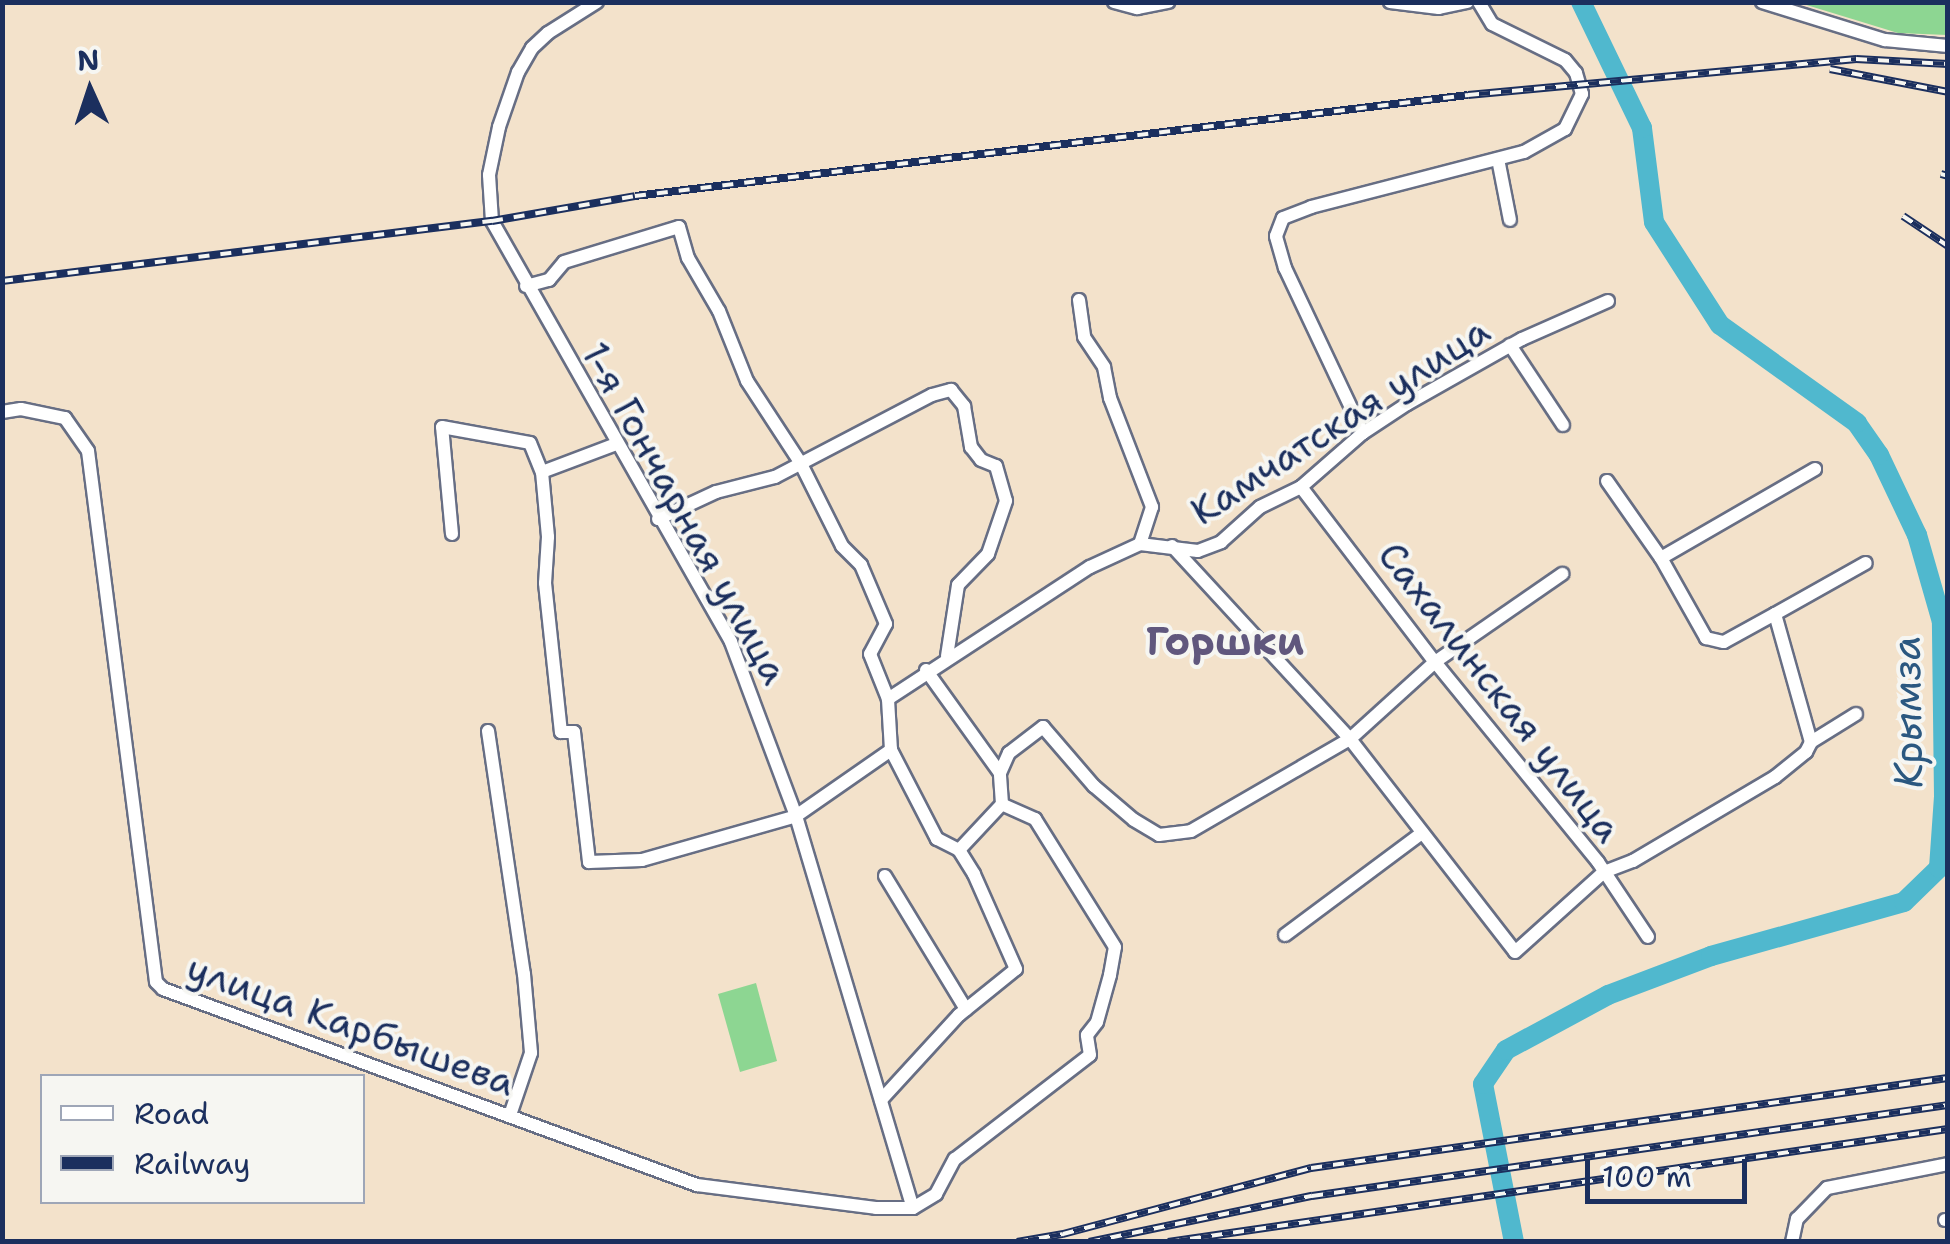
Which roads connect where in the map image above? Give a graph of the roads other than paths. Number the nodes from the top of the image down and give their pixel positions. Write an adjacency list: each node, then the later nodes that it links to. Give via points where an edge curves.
1 (597, 2): 11 (street, 1-я Гончарная улица, via 532,48 499,127 489,175 492,222)
2 (1114, 2): 3 (street, via 1137,8)
3 (1168, 2)
4 (1390, 2): 5 (street, via 1439,8)
5 (1467, 2)
6 (1479, 2): 9 (street, via 1492,24 1565,60 1582,94 1564,130)
7 (1762, 2): 8 (street, via 1885,40)
8 (1948, 46)
9 (1498, 159): 10 (street); 17 (street, via 1284,218 1276,236 1285,268)
10 (1510, 220)
11 (526, 286): 18 (street, 1-я Гончарная улица); 19 (street, via 548,280 564,262 679,227 747,381)
12 (1079, 300): 26 (street, via 1084,337 1104,366 1152,508)
13 (1608, 301): 14 (street, Камчатская улица)
14 (1510, 345): 16 (street); 17 (street, Камчатская улица)
15 (2, 412): 52 (street, улица Карбышева, via 65,418 88,450 156,982)
16 (1562, 425)
17 (1363, 433): 23 (street, Камчатская улица)
18 (616, 444): 21 (street); 24 (street, 1-я Гончарная улица)
19 (800, 462): 24 (street, via 776,477 716,492); 32 (street, via 932,395 950,390 964,406 971,447 996,466 1006,501 988,554 958,585); 35 (street, via 842,546 861,565 886,624 870,654)
20 (1814, 469): 28 (street)
21 (542, 472): 25 (street, via 530,443 442,428); 43 (street, via 545,583 561,732 574,732 590,862 642,860)
22 (1607, 480): 28 (street)
23 (1301, 487): 27 (street, Камчатская улица, via 1260,508 1221,542 1198,551); 33 (street, Сахалинская улица)
24 (658, 518): 43 (street, 1-я Гончарная улица, via 731,642)
25 (452, 534)
26 (1140, 544): 27 (street, Камчатская улица); 32 (street, Камчатская улица, via 1090,567)
27 (1172, 546): 38 (street)
28 (1660, 558): 31 (street, via 1715,644)
29 (1866, 563): 31 (street)
30 (1562, 574): 33 (street)
31 (1774, 614): 39 (street)
32 (947, 656): 34 (street, Камчатская улица)
33 (1435, 662): 38 (street); 46 (street, Сахалинская улица)
34 (926, 670): 35 (street, Камчатская улица); 41 (street)
35 (888, 699): 40 (street)
36 (1856, 714): 39 (street)
37 (488, 731): 52 (street, via 531,1053)
38 (1350, 739): 41 (street, via 1190,830 1159,835 1094,786 1044,727 1009,753); 44 (street)
39 (1811, 742): 46 (street, via 1775,777 1633,862)
40 (891, 750): 43 (street); 45 (street, via 936,839)
41 (1000, 773): 42 (street)
42 (1002, 804): 45 (street); 54 (street, via 1035,819 1115,947 1110,975 1087,1035 1090,1055 955,1158 936,1194)
43 (796, 816): 51 (street, 1-я Гончарная улица)
44 (1422, 833): 46 (street, via 1516,952); 48 (street)
45 (960, 850): 50 (street, via 1016,969)
46 (1604, 872): 49 (street, Сахалинская улица)
47 (885, 876): 50 (street)
48 (1285, 935)
49 (1648, 937)
50 (966, 1009): 51 (street)
51 (881, 1100): 54 (street, 1-я Гончарная улица)
52 (510, 1115): 54 (street, улица Карбышева, via 697,1185)
53 (1948, 1164): 55 (street, via 1827,1188 1797,1219)
54 (913, 1208)
55 (1792, 1242)

